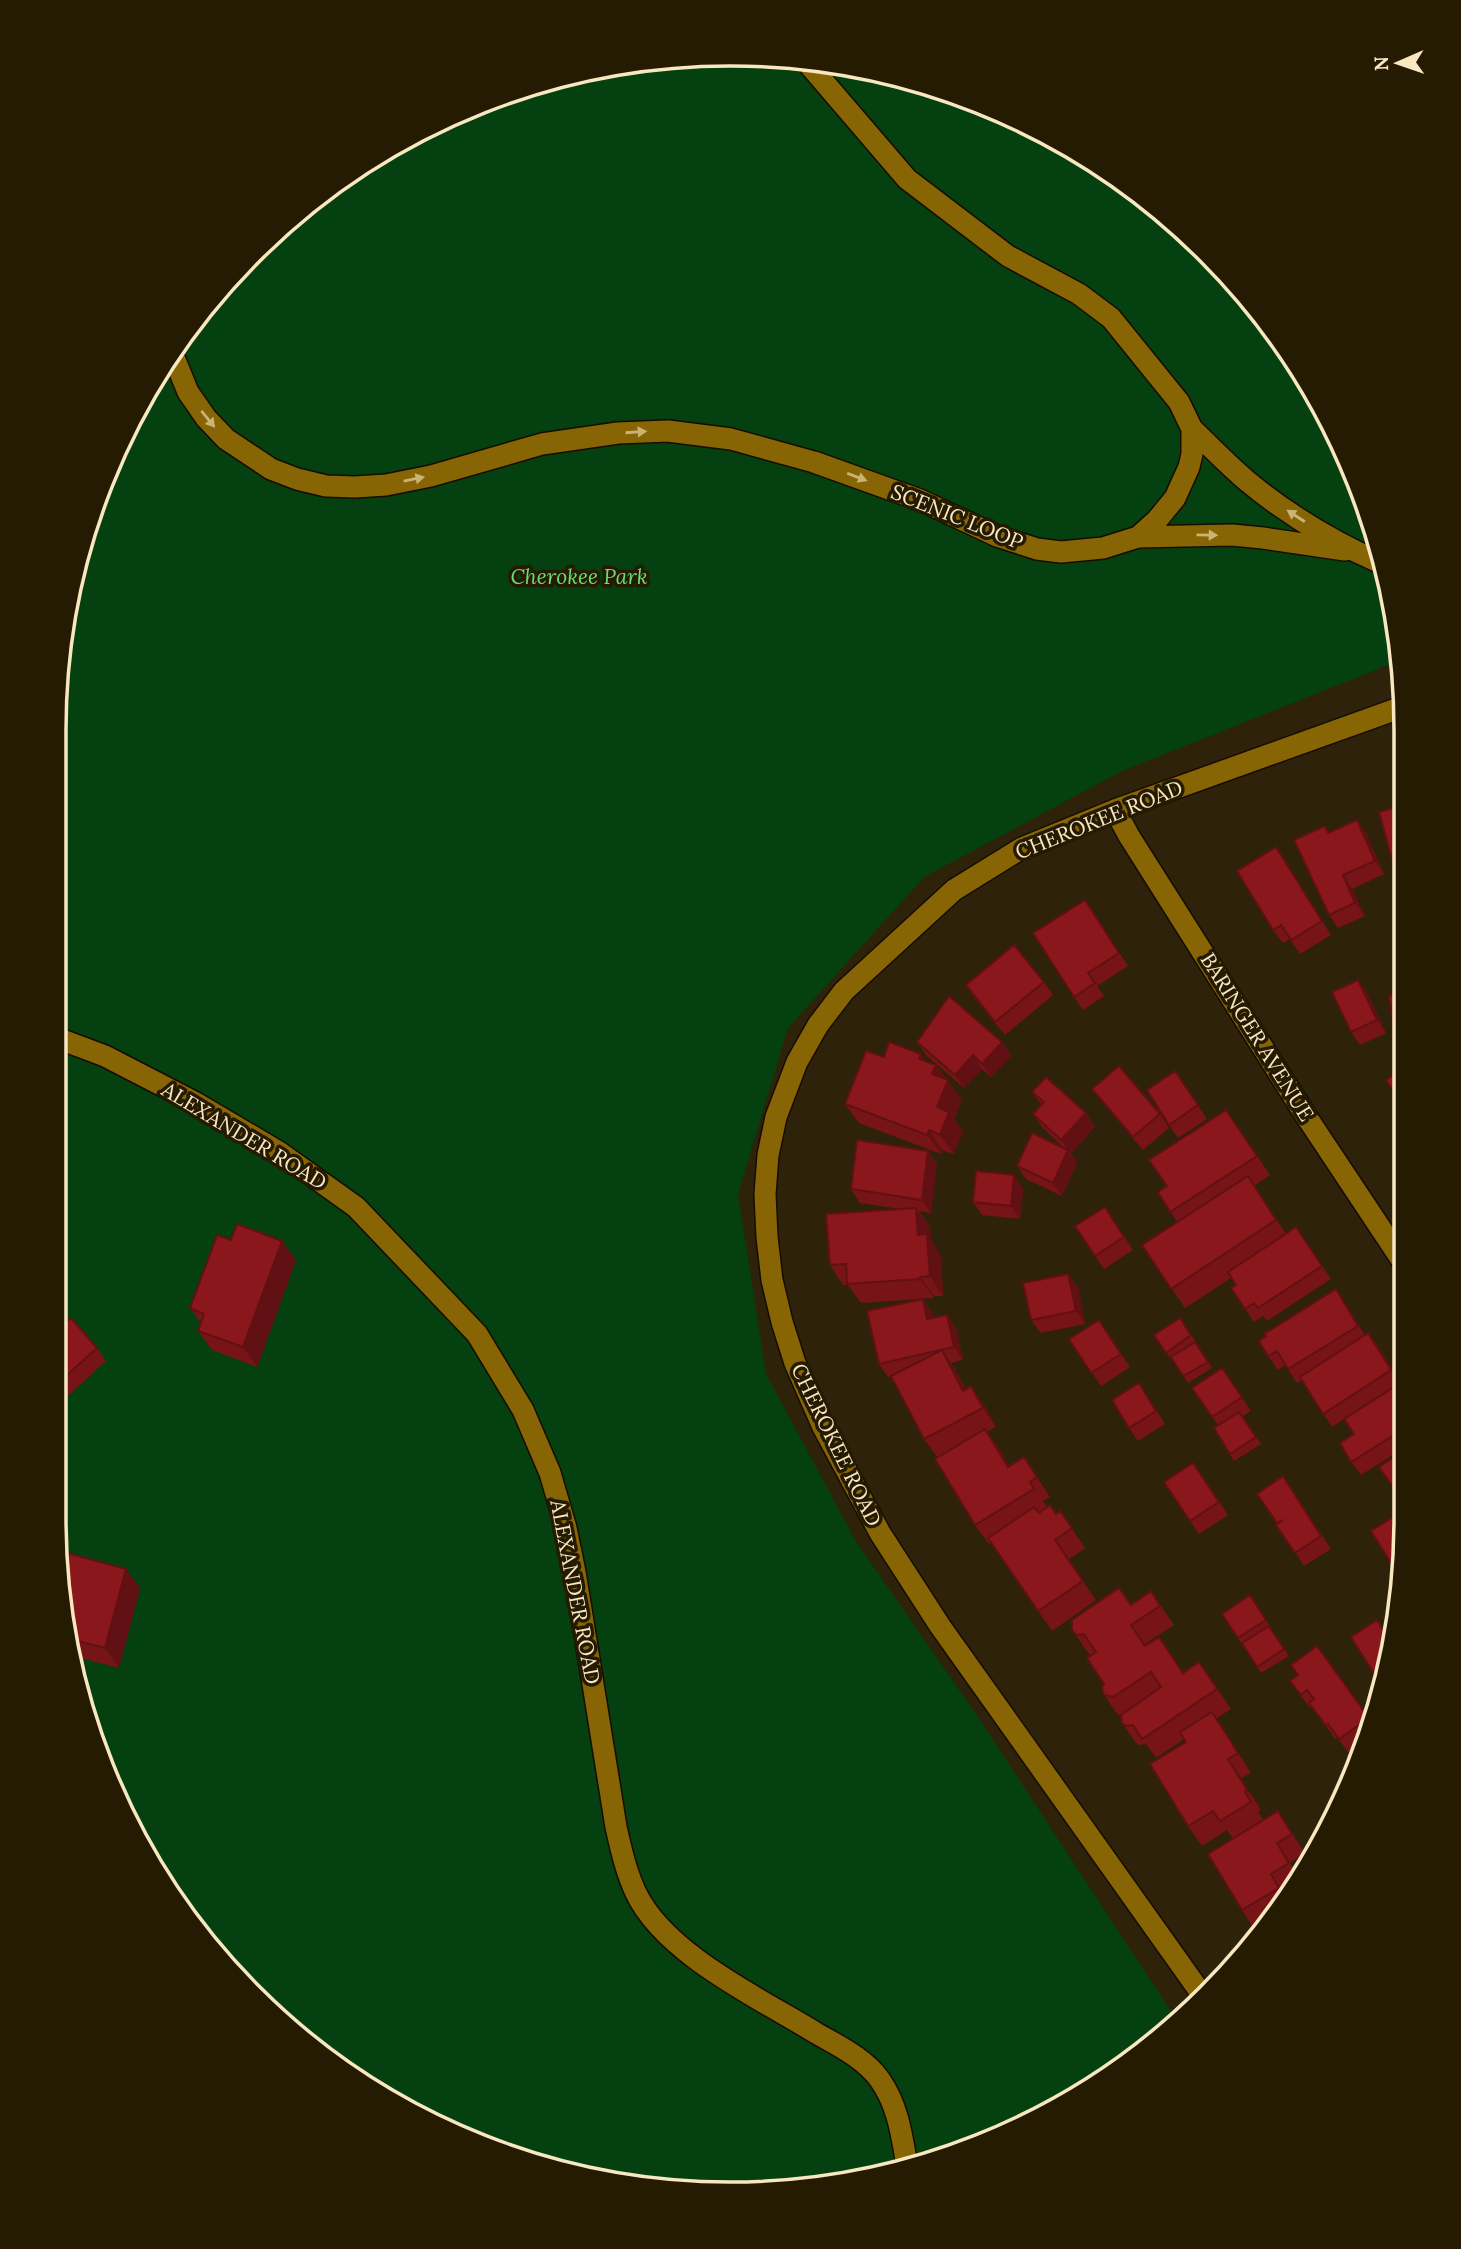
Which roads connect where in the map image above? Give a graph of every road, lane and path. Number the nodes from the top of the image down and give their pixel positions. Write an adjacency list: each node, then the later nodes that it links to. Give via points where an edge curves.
1 (815, 72): 3 (street, via 906,179 1008,256 1079,294 1111,318 1179,402)
2 (177, 364): 4 (street, SCENIC LOOP, one-way to 4, via 188,392 226,439 271,469 326,486 386,485 542,444 668,431 731,439 814,462 1037,549 1103,548)
3 (1192, 429): 4 (street, SCENIC LOOP, via 1192,454 1178,491); 5 (street, one-way to 3, via 1247,481)
4 (1139, 537): 5 (street, one-way to 5, via 1263,538)
5 (1354, 552): 6 (street)
6 (1372, 560)
7 (1394, 710): 8 (street, CHEROKEE ROAD)
8 (1115, 810): 10 (street, BARINGER AVENUE); 11 (street, CHEROKEE ROAD, via 1022,848 954,890 844,991 797,1062 776,1117 765,1194 767,1237 775,1290 795,1363 823,1427 880,1533 940,1626)
9 (66, 1041): 12 (street, ALEXANDER ROAD, via 196,1102 301,1167 356,1207 477,1334 523,1410 550,1473 575,1572 616,1827 637,1895 661,1930 707,1967 871,2069 894,2102)
10 (1394, 1248)
11 (1198, 1990)
12 (906, 2159)

